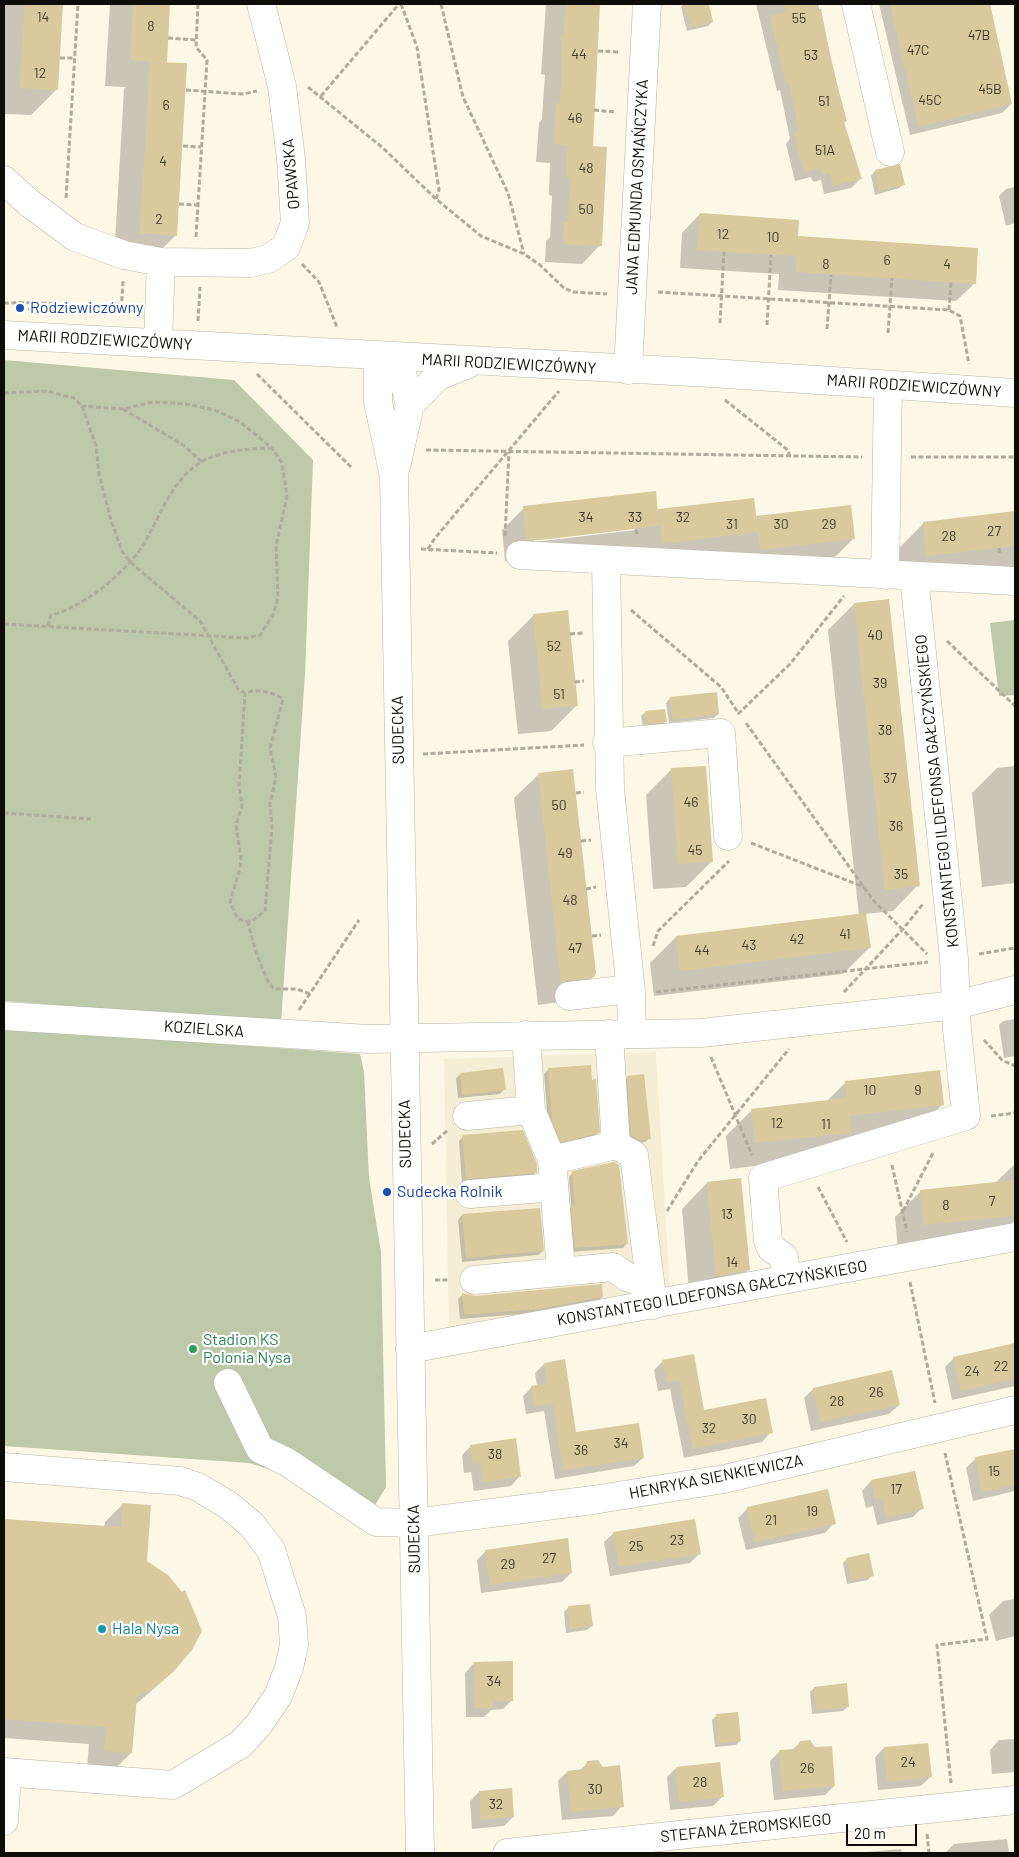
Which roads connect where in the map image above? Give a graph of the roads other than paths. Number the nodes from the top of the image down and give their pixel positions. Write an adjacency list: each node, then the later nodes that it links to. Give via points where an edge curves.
1 (261, 4): 6 (street, OPAWSKA, via 282,86 292,159 295,223 286,247 268,259 251,263)
2 (647, 4): 11 (street, JANA EDMUNDA OSMAŃCZYKA)
3 (856, 4): 4 (street)
4 (890, 152)
5 (4, 180): 6 (street, via 75,237 124,255)
6 (161, 262): 8 (street)
7 (4, 335): 8 (street, MARII RODZIEWICZÓWNY)
8 (158, 342): 9 (street, MARII RODZIEWICZÓWNY)
9 (386, 357): 10 (street, MARII RODZIEWICZÓWNY); 14 (street, SUDECKA, via 403,377); 15 (street, SUDECKA, via 378,402)
10 (472, 362): 11 (street, MARII RODZIEWICZÓWNY); 14 (street, via 438,376)
11 (628, 370): 12 (street, MARII RODZIEWICZÓWNY)
12 (888, 384): 13 (street, MARII RODZIEWICZÓWNY); 18 (street, via 887,457)
13 (1015, 392)
14 (410, 405): 15 (street, SUDECKA)
15 (394, 476): 30 (street, SUDECKA)
16 (512, 554): 17 (street)
17 (606, 560): 18 (street); 21 (street)
18 (873, 575): 19 (street)
19 (914, 577): 20 (street); 26 (street, KONSTANTEGO ILDEFONSA GAŁCZYŃSKIEGO, via 954,959)
20 (1015, 581)
21 (607, 743): 22 (street, via 730,723); 24 (street)
22 (728, 836)
23 (1015, 990): 26 (street)
24 (631, 992): 25 (street, via 622,990); 28 (street)
25 (569, 996)
26 (956, 1005): 28 (street, via 701,1033); 39 (street, KONSTANTEGO ILDEFONSA GAŁCZYŃSKIEGO, via 966,1116 763,1178 768,1241 771,1248 784,1257)
27 (4, 1016): 30 (street, KOZIELSKA)
28 (620, 1034): 29 (street); 33 (street)
29 (526, 1035): 30 (street); 31 (street)
30 (404, 1039): 42 (street, SUDECKA)
31 (531, 1110): 32 (street); 34 (street)
32 (467, 1116)
33 (616, 1144): 34 (street); 41 (street, via 634,1154)
34 (552, 1160): 35 (street)
35 (554, 1187): 36 (street); 38 (street)
36 (470, 1194)
37 (1015, 1237): 39 (street, KONSTANTEGO ILDEFONSA GAŁCZYŃSKIEGO)
38 (561, 1270): 40 (street); 41 (street, via 613,1266)
39 (787, 1278): 41 (street, KONSTANTEGO ILDEFONSA GAŁCZYŃSKIEGO)
40 (474, 1280)
41 (651, 1295): 42 (street, KONSTANTEGO ILDEFONSA GAŁCZYŃSKIEGO)
42 (410, 1349): 46 (street, SUDECKA)
43 (228, 1383): 46 (street, HENRYKA SIENKIEWICZA, via 260,1449 287,1462 376,1522)
44 (1015, 1410): 46 (street, HENRYKA SIENKIEWICZA, via 724,1479)
45 (4, 1467): 47 (street, via 180,1481 198,1487 228,1505 252,1525 271,1550 292,1616 294,1645 278,1696 259,1724 241,1744 173,1785)
46 (414, 1524): 50 (street, SUDECKA)
47 (6, 1772): 49 (street)
48 (1015, 1800): 51 (street, STEFANA ŻEROMSKIEGO)
49 (4, 1821)
50 (420, 1853)
51 (507, 1853)

